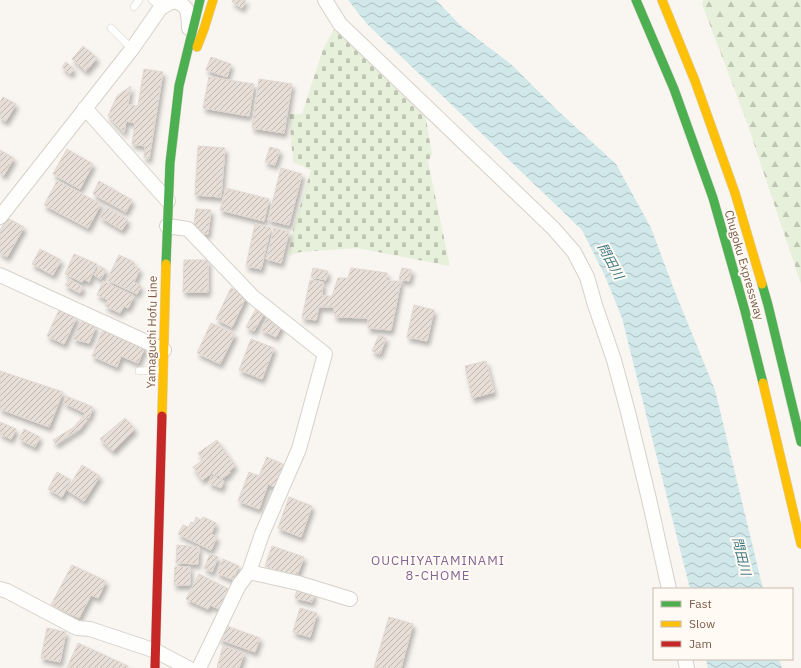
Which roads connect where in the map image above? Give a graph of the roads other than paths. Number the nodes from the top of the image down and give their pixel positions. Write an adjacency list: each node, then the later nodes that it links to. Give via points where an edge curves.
1 (139, 0): 8 (lane)
2 (200, 0): 10 (main road, Yamaguchi Hofu Line)
3 (212, 0): 12 (main road, via 204,29)
4 (325, 0): 24 (street, via 340,24 553,228 574,252 587,277 614,360)
5 (636, 0): 22 (main road, Chugoku Expressway, via 674,90 713,198 745,311)
6 (662, 0): 21 (main road, Chugoku Expressway, via 695,81 735,193 768,305)
7 (160, 3): 10 (street, via 176,1 183,5 187,11); 11 (street)
8 (134, 7)
9 (111, 28): 11 (lane)
10 (190, 42): 12 (main road, Yamaguchi Hofu Line)
11 (132, 49): 13 (street)
12 (179, 86): 14 (main road, Yamaguchi Hofu Line)
13 (85, 108): 14 (street); 15 (street)
14 (168, 201): 16 (main road, Yamaguchi Hofu Line)
15 (0, 217)
16 (167, 226): 18 (main road, Yamaguchi Hofu Line); 23 (street, via 188,229 253,297 325,354 299,449 262,534)
17 (0, 275): 18 (street)
18 (164, 350): 19 (main road, Yamaguchi Hofu Line)
19 (163, 370): 20 (lane); 27 (main road, Yamaguchi Hofu Line)
20 (139, 371)
21 (801, 442)
22 (801, 544)
23 (249, 572): 26 (street, via 298,583); 30 (street, via 239,585)
24 (669, 588)
25 (0, 589): 27 (street, via 78,628 90,629)
26 (350, 599)
27 (156, 651): 28 (main road, Yamaguchi Hofu Line); 29 (street)
28 (155, 668)
29 (188, 668)
30 (199, 668)

